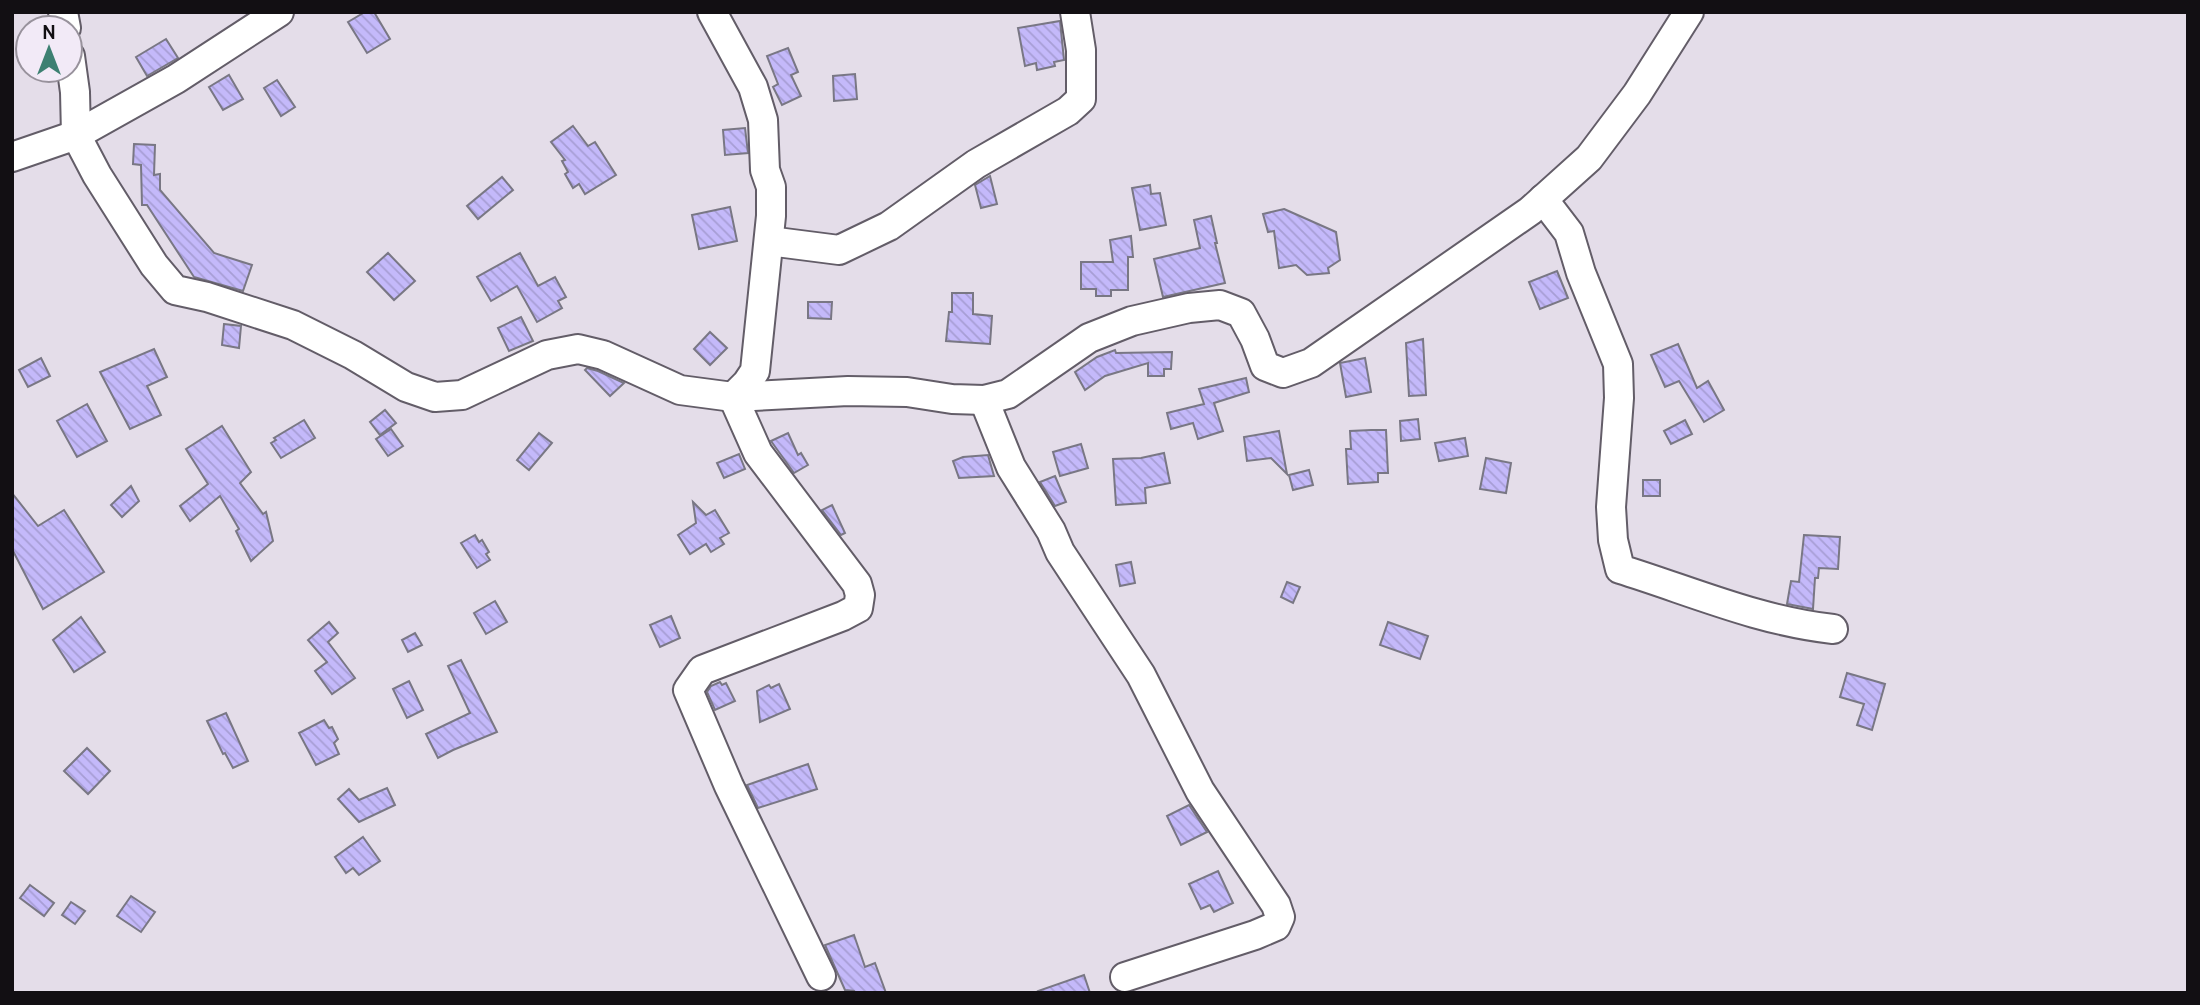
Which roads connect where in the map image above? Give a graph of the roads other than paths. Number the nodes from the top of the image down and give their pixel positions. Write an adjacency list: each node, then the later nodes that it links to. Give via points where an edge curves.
1 (279, 12): 6 (street, via 176,79)
2 (712, 12): 9 (street, via 753,87 763,120 765,170 771,187)
3 (1074, 12): 9 (street, via 1081,50 1081,99 1068,111 976,164 889,226 839,250)
4 (1689, 12): 8 (street, via 1589,158)
5 (74, 84): 6 (street)
6 (76, 135): 7 (street); 10 (street, via 97,175 175,290 293,325 406,387 435,397 462,394 547,355 578,349 603,355 680,390)
7 (12, 157)
8 (1543, 199): 11 (street, via 1311,363 1283,373 1265,366 1241,313 1220,305 1189,308 1132,321 1089,338 1007,394); 12 (street, via 1569,233 1618,364 1611,507 1620,569 1742,610)
9 (769, 241): 10 (street, via 755,371)
10 (733, 397): 11 (street, via 848,391); 13 (street, via 758,453 853,578 860,595 858,608 851,612 702,670 688,690)
11 (984, 400): 14 (street, via 1012,467 1060,552 1136,666 1200,791 1280,917 1276,926 1255,935)
12 (1833, 629)
13 (821, 976)
14 (1125, 977)

